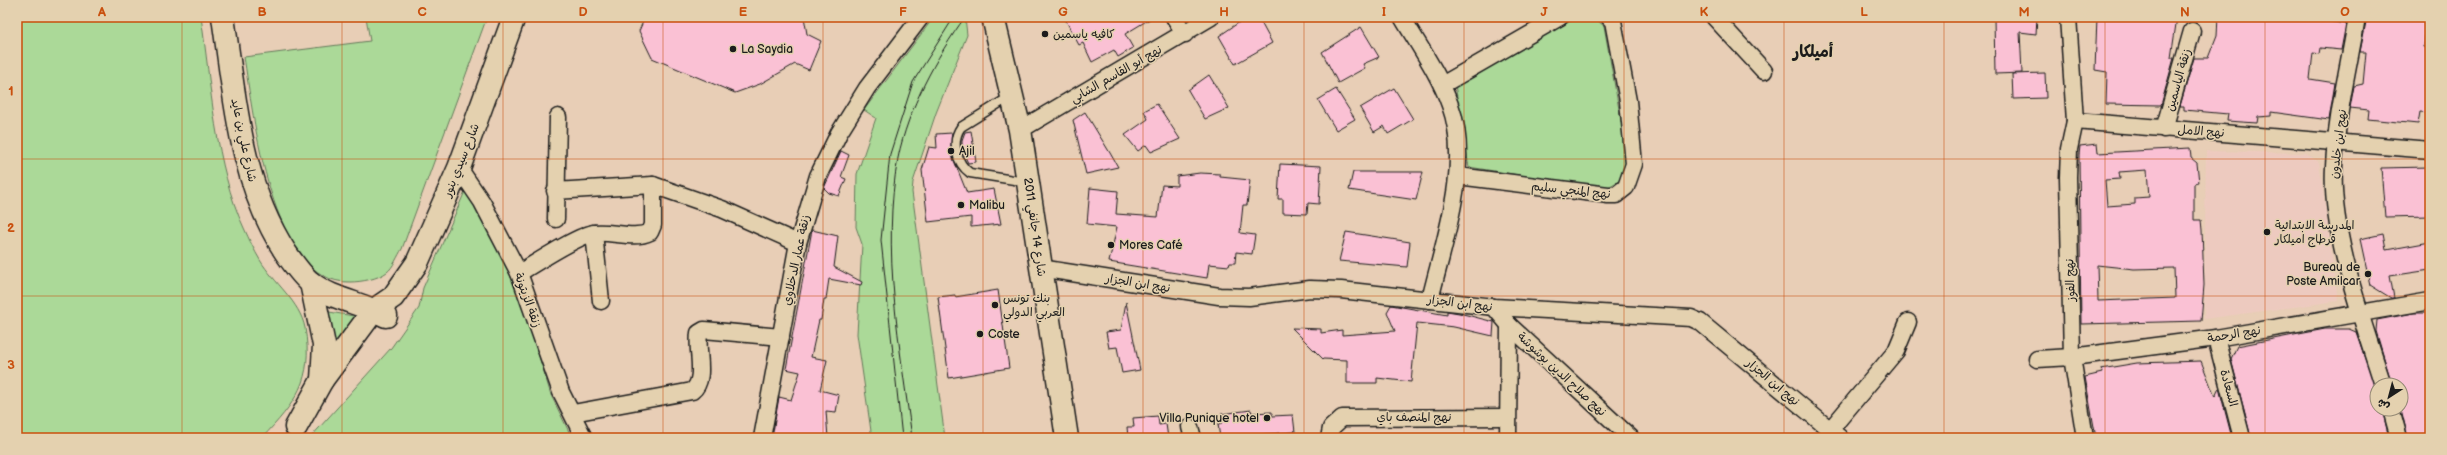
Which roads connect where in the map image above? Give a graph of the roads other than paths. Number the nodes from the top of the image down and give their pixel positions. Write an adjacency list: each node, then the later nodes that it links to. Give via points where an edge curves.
1 (223, 17): 36 (street, شارع علي بن عايد, via 251,182 276,238)
2 (514, 17): 26 (street, شارع سيدي بنور)
3 (921, 17): 33 (street, زنقة عمار الدخلاوي, via 867,88 839,133 818,176)
4 (993, 17): 19 (street, شارع 14 جانفي 2011)
5 (1174, 17): 15 (street)
6 (1211, 17): 15 (street, نهج أبو القاسم الشابي)
7 (1402, 17): 18 (street)
8 (1560, 17): 18 (street)
9 (1609, 17): 27 (street, نهج المنجي سليم, via 1613,21 1628,101 1634,164 1626,186 1616,195 1608,195)
10 (1714, 17): 17 (street)
11 (2068, 17): 16 (street)
12 (2076, 17): 16 (street)
13 (2357, 17): 24 (street, نهج ابن خلدون)
14 (2192, 31): 22 (street, زنقة الياسمين)
15 (1185, 34): 23 (street, نهج أبو القاسم الشابي)
16 (2071, 44): 21 (street)
17 (1764, 71)
18 (1442, 85): 27 (street, via 1451,106 1456,129)
19 (1013, 94): 23 (street, شارع 14 جانفي 2011); 28 (lane, via 961,127 955,141 959,161 970,173)
20 (558, 117): 30 (street)
21 (2075, 121): 22 (street, نهج الامل); 47 (street, نهج الفوز, via 2069,149 2068,177)
22 (2164, 129): 24 (street, نهج الامل)
23 (1020, 130): 28 (street, شارع 14 جانفي 2011)
24 (2336, 141): 25 (street, نهج الامل); 42 (street, نهج ابن خلدون, via 2336,212)
25 (2430, 150)
26 (459, 168): 35 (street, زنقة الزيتونة, via 482,202); 41 (street, شارع سيدي بنور, via 417,263)
27 (1458, 176): 37 (street)
28 (1029, 183): 34 (street, شارع 14 جانفي 2011)
29 (653, 185): 30 (street); 32 (street, via 653,225 650,232 643,236); 33 (street, via 722,209)
30 (555, 191): 31 (street)
31 (556, 219)
32 (594, 233): 35 (street); 38 (street)
33 (798, 243): 45 (street, زنقة عمار الدخلاوي)
34 (1040, 268): 37 (street, نهج ابن الجزار, via 1219,296 1249,297 1310,289); 59 (street, شارع 14 جانفي 2011)
35 (519, 273): 51 (street, زنقة الزيتونة, via 561,392)
36 (311, 283): 41 (street, شارع علي بن عايد, via 331,293); 50 (street, via 324,345)
37 (1430, 300): 40 (street, نهج ابن الجزار)
38 (601, 301)
39 (2430, 301): 42 (street, نهج الرحمة)
40 (1494, 307): 44 (street, نهج صلاح الدين بوشوشة); 55 (street, نهج ابن الجزار, via 1691,318 1700,322)
41 (385, 308): 50 (street, شارع سيدي بنور); 54 (street, شارع سيدي بنور, via 334,389)
42 (2361, 312): 46 (street, نهج الرحمة); 49 (street, نهج ابن خلدون)
43 (1908, 322): 55 (street, via 1896,351)
44 (1510, 325): 52 (street); 61 (street, نهج صلاح الدين بوشوشة)
45 (781, 337): 51 (street, via 704,330 699,333 698,341 699,382 692,391); 58 (street, زنقة عمار الدخلاوي)
46 (2216, 338): 47 (street, نهج الرحمة); 63 (street, السعادة)
47 (2072, 357): 48 (street, نهج الرحمة); 62 (street, نهج الفوز)
48 (2036, 359)
49 (2381, 377)
50 (322, 380): 54 (street, شارع سيدي بنور)
51 (573, 413): 57 (street, زنقة الزيتونة)
52 (1507, 417): 56 (street, نهج المنصف باي, via 1342,418 1336,421); 60 (street)
53 (2392, 417): 64 (street)
54 (291, 433)
55 (1835, 434)
56 (1329, 436)
57 (584, 438)
58 (762, 438)
59 (1067, 438)
60 (1508, 438)
61 (1631, 438)
62 (2085, 438)
63 (2242, 438)
64 (2399, 438)

